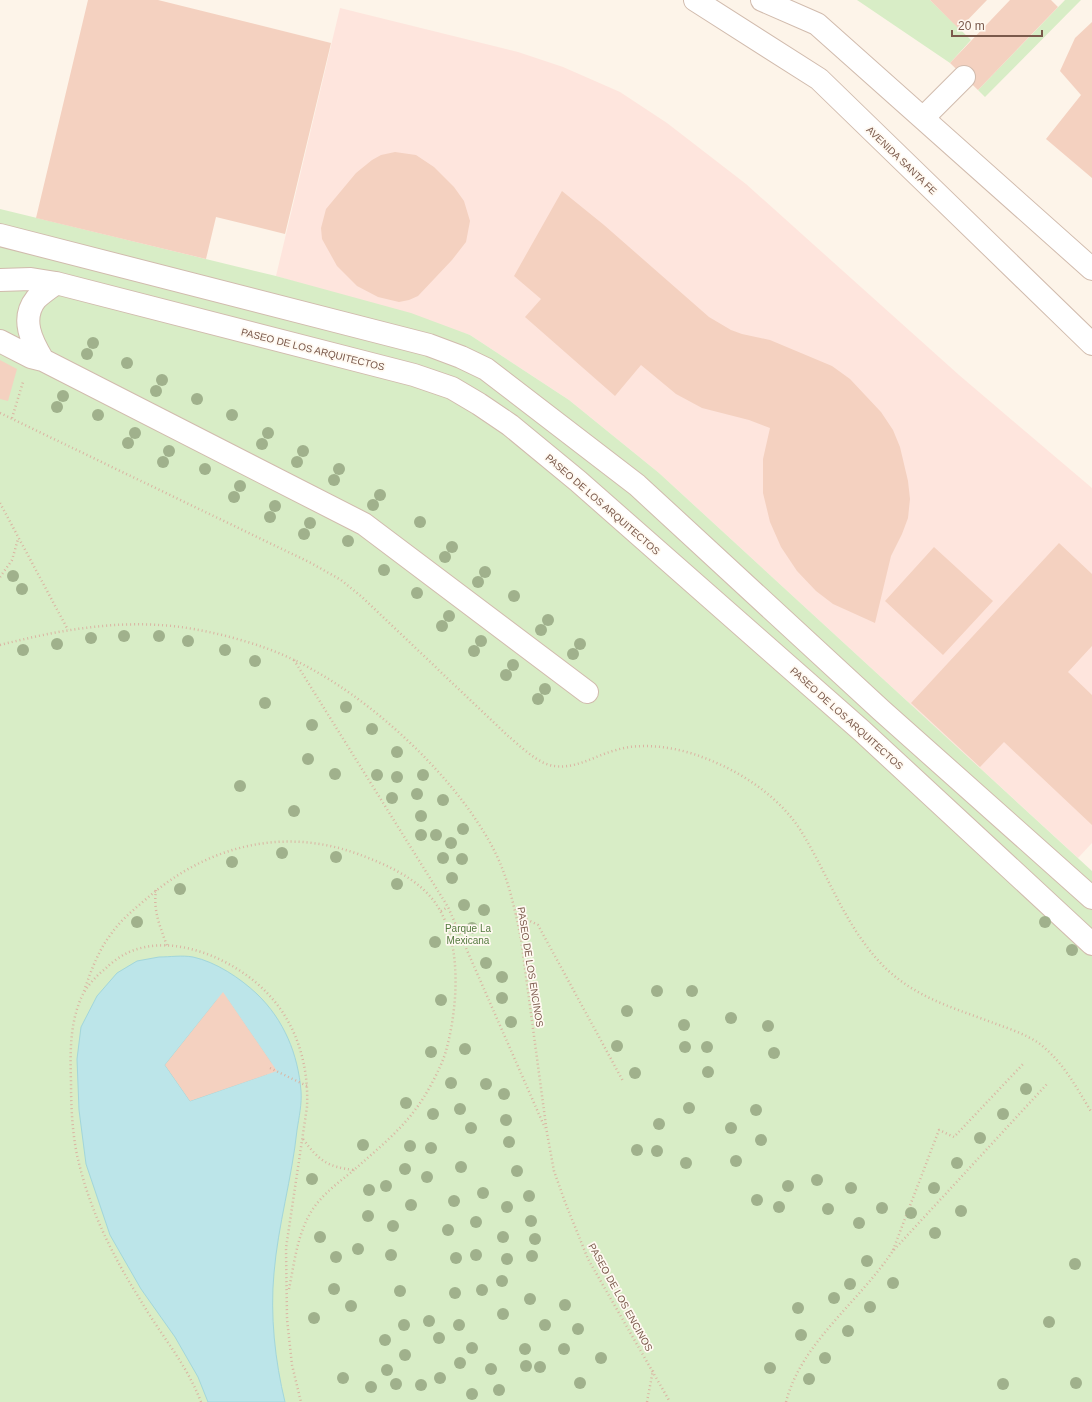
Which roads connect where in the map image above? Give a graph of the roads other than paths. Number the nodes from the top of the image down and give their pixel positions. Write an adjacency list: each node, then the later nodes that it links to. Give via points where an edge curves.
1 (694, 0): 10 (street, AVENIDA SANTA FE, via 819,79)
2 (762, 0): 4 (street, via 817,24)
3 (964, 77): 4 (street)
4 (923, 118): 6 (street)
5 (0, 235): 13 (street, via 429,345 486,369 637,485)
6 (1092, 269)
7 (0, 280): 8 (street, PASEO DE LOS ARQUITECTOS, via 31,278)
8 (56, 283): 11 (street, via 36,299 30,310 28,323); 14 (street, PASEO DE LOS ARQUITECTOS, via 414,375 452,388 510,425 578,481)
9 (0, 341): 11 (street)
10 (1092, 344)
11 (37, 359): 12 (street, via 364,524)
12 (587, 692)
13 (881, 710): 14 (street); 15 (street)
14 (862, 731): 16 (street, PASEO DE LOS ARQUITECTOS)
15 (1092, 898)
16 (1092, 944)

